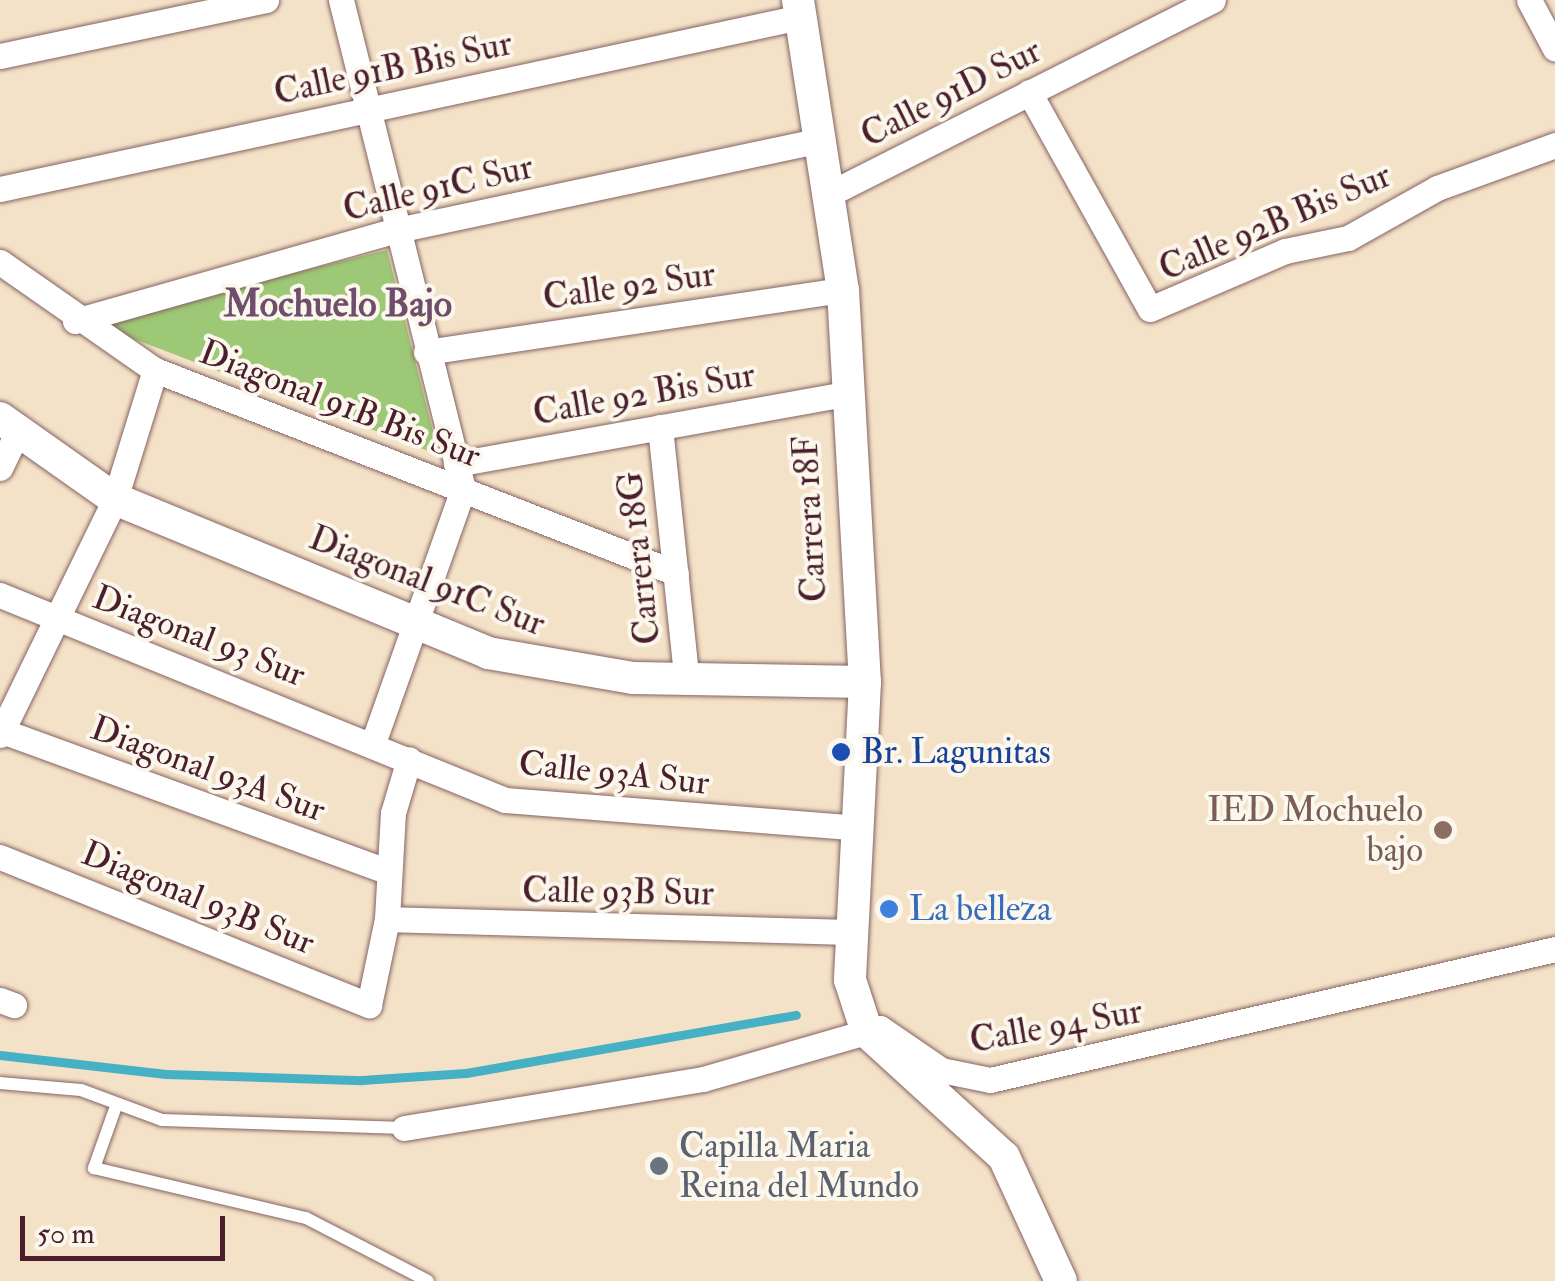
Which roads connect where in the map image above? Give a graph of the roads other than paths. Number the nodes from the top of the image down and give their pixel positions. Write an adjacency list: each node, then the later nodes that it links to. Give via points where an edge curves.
1 (266, 0): 8 (street)
2 (342, 0): 10 (street)
3 (1213, 0): 5 (street, Calle 91D Sur)
4 (1529, 0): 7 (street)
5 (1182, 6): 9 (street, Calle 91D Sur)
6 (799, 8): 10 (street, Calle 91B Bis Sur); 11 (street, Carrera 18F)
7 (1555, 49)
8 (0, 56)
9 (1029, 92): 12 (street, Calle 92B Bis Sur, via 1139,293 1163,309 1238,268 1348,238 1437,188); 14 (street, Calle 91D Sur)
10 (366, 110): 13 (street, Calle 91B Bis Sur); 15 (street)
11 (820, 140): 14 (street, Carrera 18F); 15 (street, Calle 91C Sur)
12 (1555, 144)
13 (0, 189)
14 (830, 194): 17 (street, Carrera 18F)
15 (393, 230): 18 (street, Calle 91C Sur); 19 (street)
16 (0, 262): 18 (street, Diagonal 91B Bis Sur)
17 (843, 290): 19 (street, Calle 92 Sur); 21 (street, Carrera 18F)
18 (75, 322): 20 (street, Diagonal 91B Bis Sur)
19 (426, 352): 25 (street)
20 (155, 370): 25 (street, Diagonal 91B Bis Sur); 26 (street)
21 (844, 394): 23 (street, Calle 92 Bis Sur); 32 (street, Carrera 18F)
22 (9, 424): 24 (street); 26 (street, Diagonal 91C Sur)
23 (660, 427): 25 (street, Calle 92 Bis Sur); 27 (street, Carrera 18G)
24 (0, 468)
25 (459, 476): 27 (street, Diagonal 91B Bis Sur); 30 (street)
26 (114, 499): 29 (street); 30 (street, Diagonal 91C Sur)
27 (676, 573): 31 (street, Carrera 18G)
28 (0, 595): 29 (street, Diagonal 93 Sur)
29 (60, 619): 33 (street); 34 (street, Diagonal 93 Sur)
30 (416, 625): 31 (street, Diagonal 91C Sur, via 529,666); 34 (street)
31 (688, 682): 32 (street, Diagonal 91C Sur)
32 (864, 682): 36 (street, Carrera 18F)
33 (1, 733): 38 (street, Diagonal 93A Sur)
34 (374, 741): 35 (street, Calle 93A Sur)
35 (409, 758): 36 (street, Calle 93A Sur, via 504,800); 38 (street, via 392,812)
36 (860, 828): 40 (street, Carrera 18F)
37 (0, 857): 39 (street, Diagonal 93B Sur, via 369,1005)
38 (390, 872): 39 (street)
39 (387, 918): 40 (street, Calle 93B Sur)
40 (847, 932): 42 (street, Carrera 18F)
41 (1555, 949): 42 (street, Calle 94 Sur, via 990,1080 962,1080 894,1035)
42 (866, 1032): 45 (street, via 702,1078); 47 (street, via 1004,1156)
43 (0, 1083): 44 (lane, via 81,1090)
44 (115, 1109): 45 (lane, via 242,1127); 46 (lane, via 94,1168 306,1218)
45 (404, 1128)
46 (428, 1281)
47 (1061, 1281)

